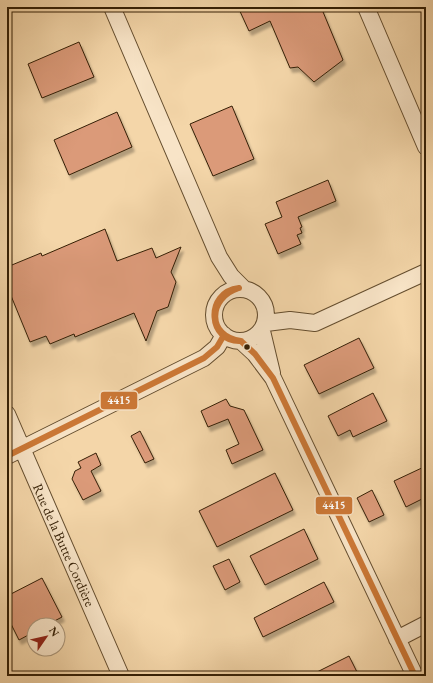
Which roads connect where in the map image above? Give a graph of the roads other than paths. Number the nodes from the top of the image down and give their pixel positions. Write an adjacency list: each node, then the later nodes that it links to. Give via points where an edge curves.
1 (112, 7): 4 (street)
2 (366, 7): 3 (street)
3 (426, 147)
4 (218, 257): 6 (street, via 230,276); 7 (street)
5 (426, 272): 9 (street, via 315,323)
6 (243, 288): 7 (street, via 234,289); 8 (street, via 258,295)
7 (220, 297): 11 (street, via 214,314 215,323)
8 (264, 302): 9 (street); 10 (street, via 267,314)
9 (290, 320): 10 (street)
10 (264, 327): 12 (street, via 251,339); 13 (street)
11 (224, 335): 12 (street); 15 (street, via 204,358)
12 (242, 342): 13 (street, via 255,354)
13 (273, 378): 18 (street)
14 (7, 414): 15 (street, Rue de la Butte Cordière)
15 (22, 448): 16 (street); 19 (street, Rue de la Butte Cordière)
16 (7, 456)
17 (426, 624): 18 (street)
18 (397, 639): 20 (street)
19 (121, 676)
20 (415, 676)

